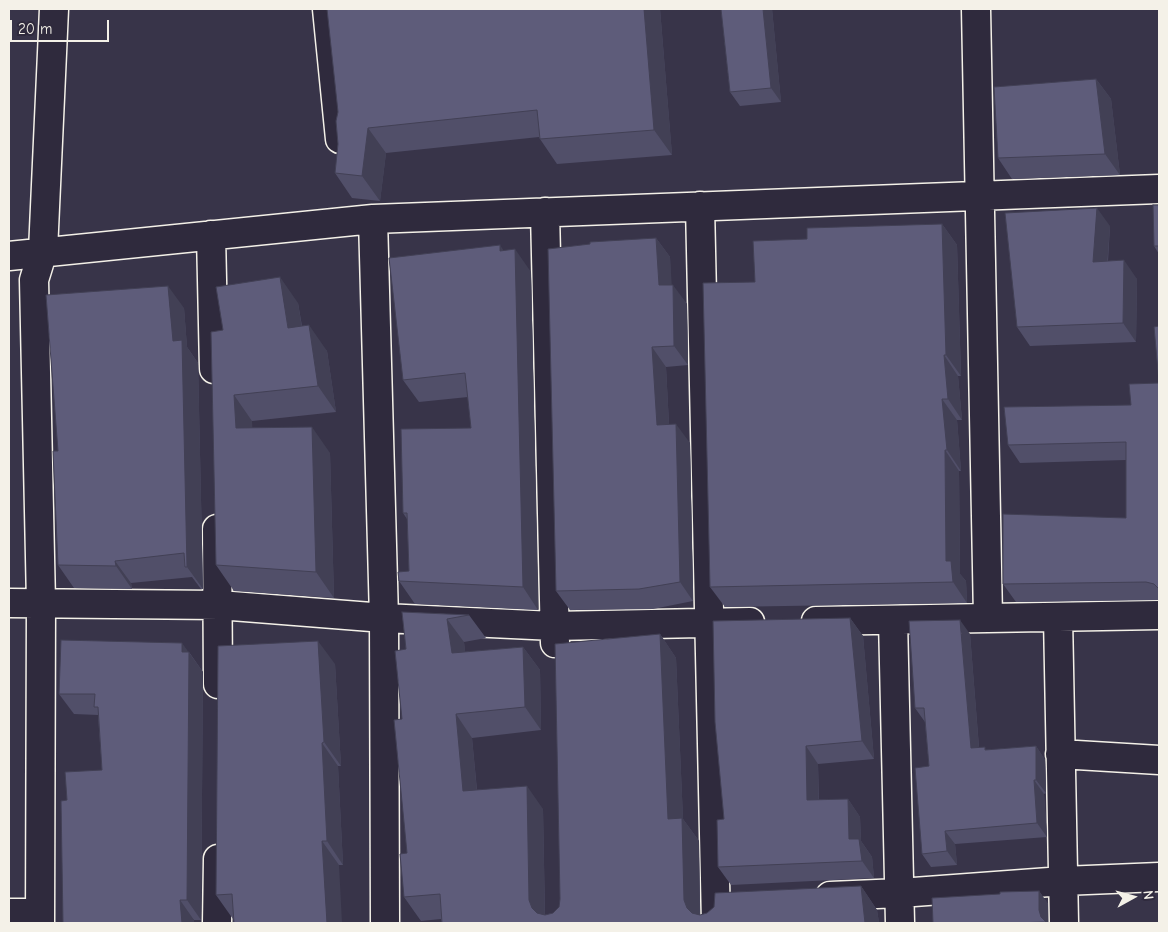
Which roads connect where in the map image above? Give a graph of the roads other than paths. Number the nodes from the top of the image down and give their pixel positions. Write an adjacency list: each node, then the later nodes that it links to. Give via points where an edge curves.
1 (54, 9): 11 (street)
2 (327, 9): 4 (street)
3 (976, 9): 6 (street)
4 (340, 139)
5 (1159, 188): 6 (street)
6 (980, 196): 7 (street); 21 (street)
7 (700, 206): 8 (street); 23 (street)
8 (544, 212): 9 (street); 24 (street)
9 (373, 219): 10 (street); 20 (street)
10 (211, 235): 11 (street); 13 (street)
11 (43, 252): 12 (street); 15 (street, via 34,280)
12 (9, 256)
13 (214, 391)
14 (217, 508): 17 (street)
15 (41, 603): 16 (street); 17 (street); 37 (street)
16 (9, 604)
17 (219, 605): 20 (street); 26 (street)
18 (1159, 615): 19 (street)
19 (1058, 617): 21 (street); 27 (street)
20 (384, 618): 24 (street); 39 (street)
21 (988, 618): 22 (street)
22 (893, 620): 23 (street); 32 (street)
23 (709, 623): 24 (street); 35 (street)
24 (554, 626): 25 (street)
25 (555, 666)
26 (218, 705)
27 (1060, 754): 28 (street); 31 (street)
28 (1159, 760)
29 (218, 834): 38 (street)
30 (1159, 877): 31 (street)
31 (1063, 881): 32 (street); 41 (street)
32 (900, 893): 33 (street); 40 (street)
33 (803, 897)
34 (745, 900): 35 (street)
35 (716, 912)
36 (9, 913): 37 (street)
37 (40, 918)
38 (217, 923)
39 (385, 923)
40 (900, 923)
41 (1064, 923)

